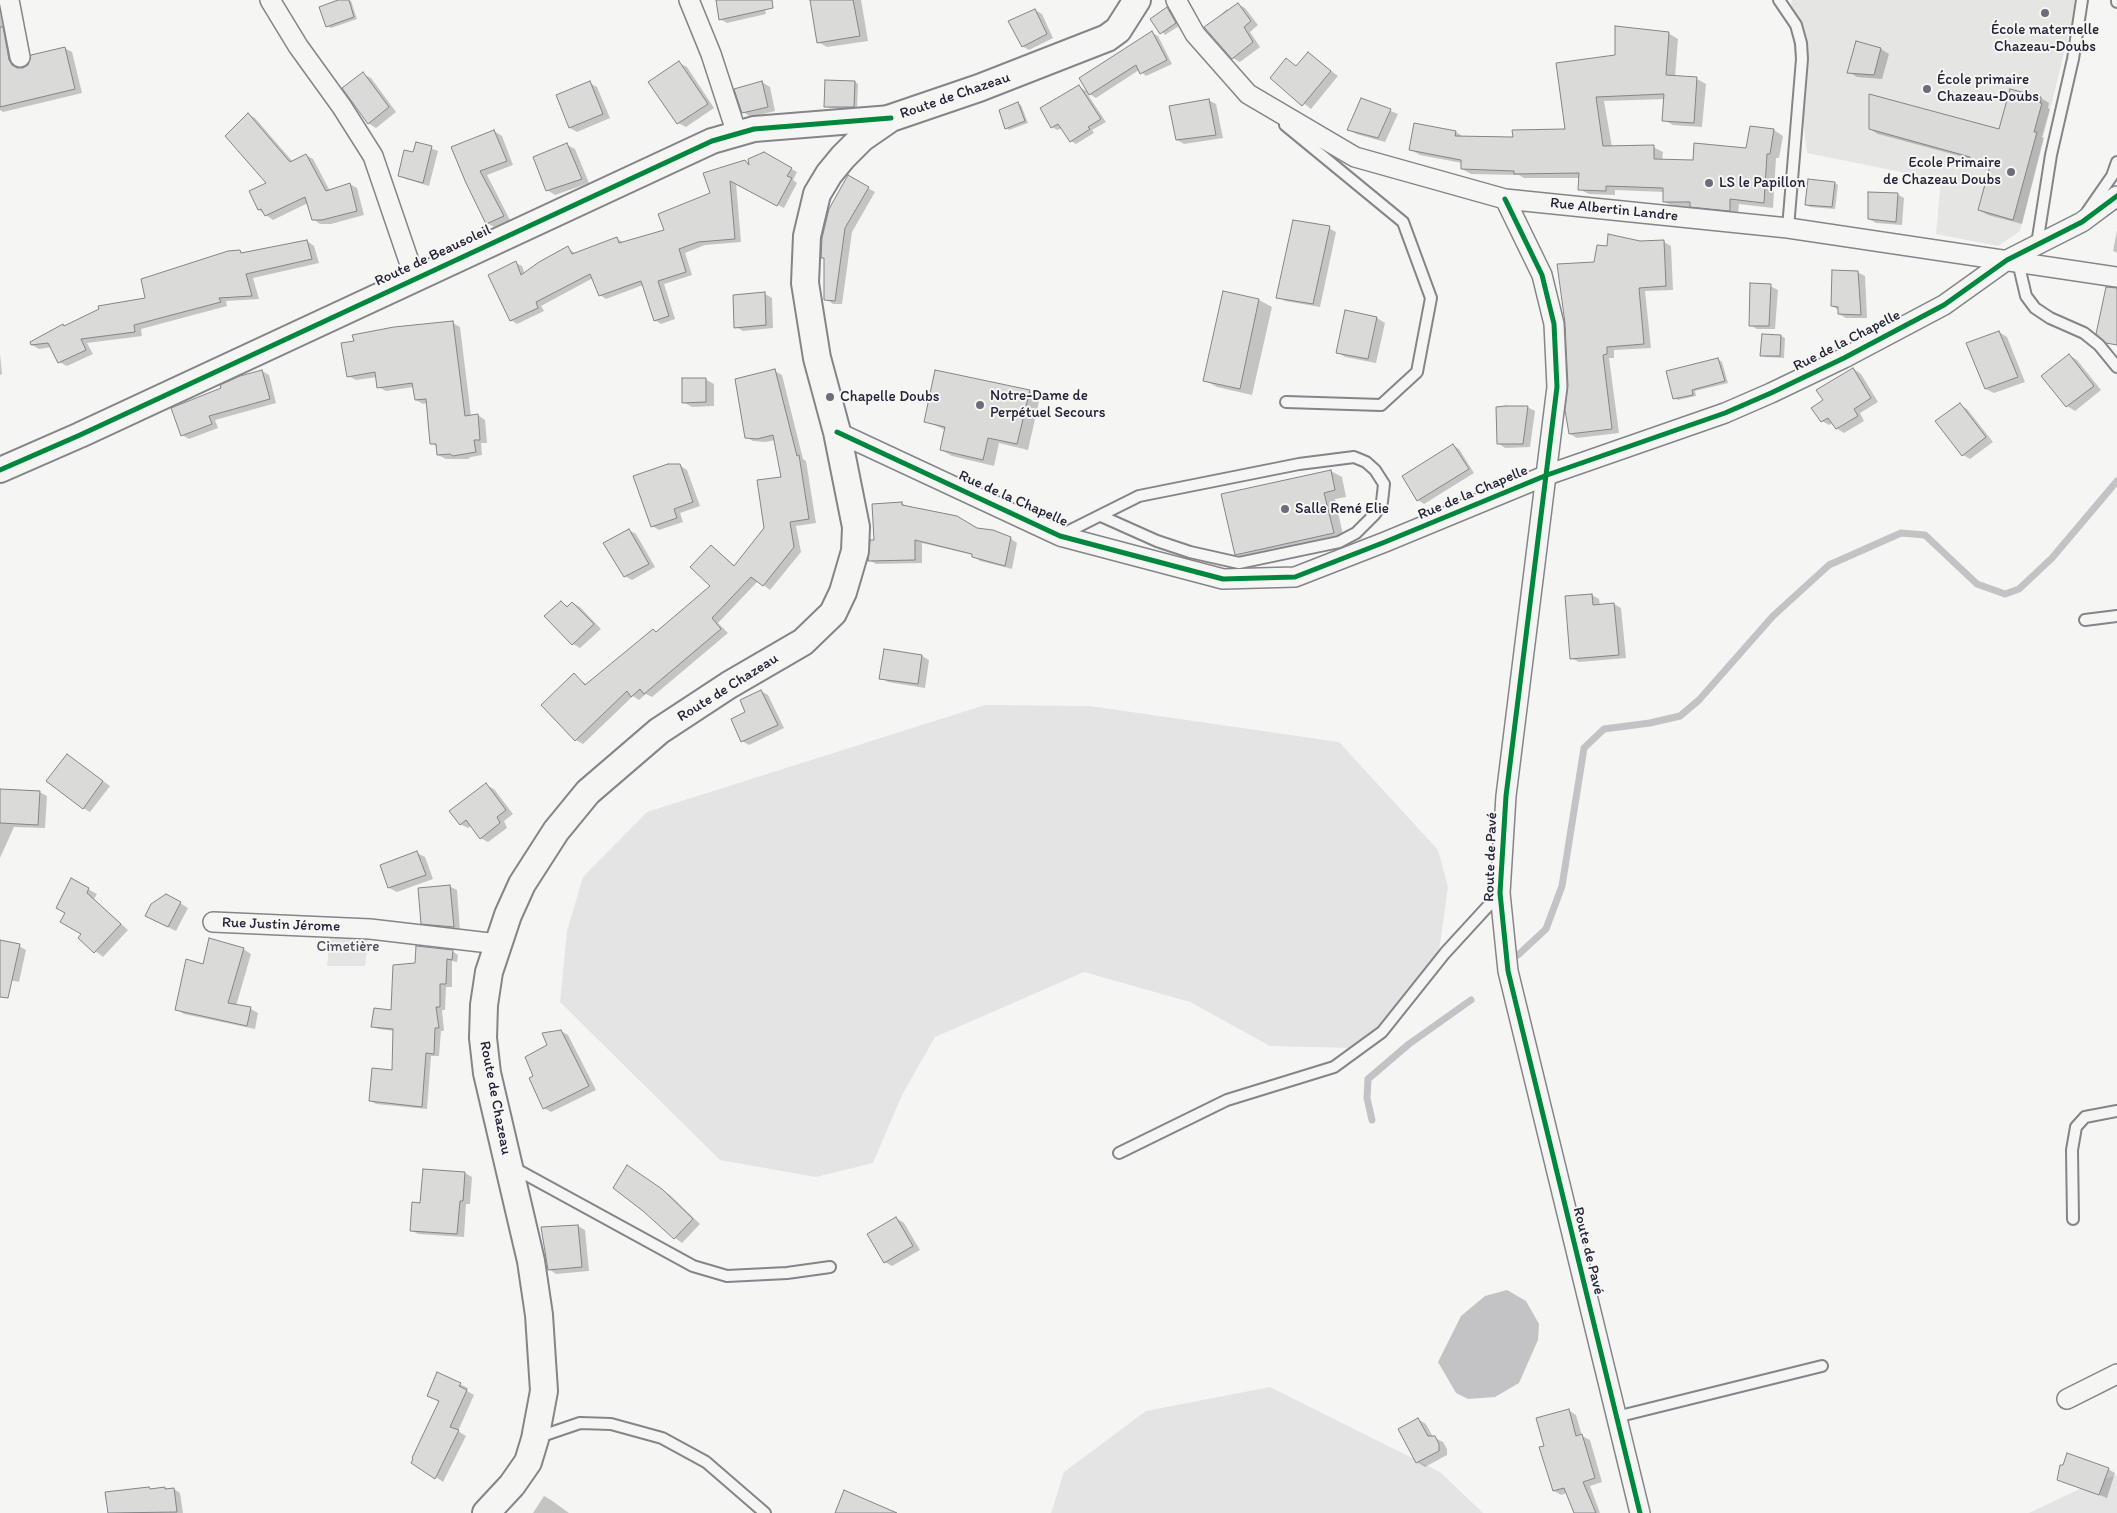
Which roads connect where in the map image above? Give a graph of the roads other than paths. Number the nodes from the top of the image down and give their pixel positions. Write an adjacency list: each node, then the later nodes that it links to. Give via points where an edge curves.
1 (9, 0): 8 (street)
2 (270, 0): 20 (street, via 373,156)
3 (689, 0): 11 (street, via 711,54)
4 (1137, 0): 10 (main road, Route de Chazeau, via 1118,30 1107,38)
5 (1176, 0): 9 (street, Rue Albertin Landre, via 1195,34)
6 (1779, 0): 16 (lane, via 1796,25 1801,51)
7 (2082, 0): 17 (lane, via 2073,58 2051,154)
8 (20, 57)
9 (1248, 94): 14 (street, Rue Albertin Landre, via 1355,157); 22 (lane, via 1403,222 1431,298 1417,372 1381,405)
10 (891, 118): 11 (street, Route de Beausoleil, via 754,129); 23 (main road, Route de Chazeau, via 862,138 829,174 817,194 808,228 805,283 817,358)
11 (737, 134): 20 (street, Route de Beausoleil, via 712,141)
12 (2117, 162): 15 (lane, via 2112,176)
13 (2117, 196): 15 (street, Rue de la Chapelle)
14 (1505, 199): 16 (street, Rue Albertin Landre); 25 (street, Route de Pavé, via 1542,275 1554,324 1557,387)
15 (2082, 222): 17 (street, Rue de la Chapelle)
16 (1788, 228): 18 (street, Rue Albertin Landre)
17 (2037, 244): 18 (street, Rue de la Chapelle)
18 (2012, 261): 19 (street, Rue Albertin Landre); 21 (lane, via 2026,296 2035,308 2084,333); 25 (street, Rue de la Chapelle, via 1944,305 1844,358 1725,413)
19 (2117, 277)
20 (415, 278): 24 (street, Route de Beausoleil)
21 (2117, 367)
22 (1286, 402)
23 (837, 432): 27 (street, Rue de la Chapelle); 32 (main road, Route de Chazeau, via 856,527 850,572 833,612 802,642 729,684 659,731 588,792 556,831 522,884)
24 (0, 470)
25 (1547, 475): 27 (street, Rue de la Chapelle, via 1295,577 1223,579); 30 (street, Route de Pavé, via 1506,796)
26 (1101, 516): 26 (lane, via 1139,496 1299,464 1354,457 1376,470 1384,484 1382,502 1356,533 1339,542 1239,563 1157,541); 27 (lane)
27 (1060, 536)
28 (2117, 616): 29 (lane)
29 (2086, 620)
30 (1500, 894): 34 (lane, via 1445,953 1382,1032 1334,1067 1227,1100); 41 (street, Route de Pavé, via 1508,971)
31 (213, 922): 32 (street, Rue Justin Jérome, via 350,927)
32 (498, 944): 35 (main road, Route de Chazeau, via 489,972 483,1038 487,1073)
33 (2117, 1112): 36 (lane, via 2085,1117 2076,1127 2072,1150)
34 (1119, 1153)
35 (508, 1165): 37 (lane, via 693,1266 727,1276); 42 (main road, Route de Chazeau, via 531,1262 539,1315 544,1391)
36 (2073, 1219)
37 (830, 1267)
38 (1822, 1366): 41 (lane)
39 (2117, 1374): 40 (street)
40 (2067, 1399)
41 (1616, 1417): 45 (street, Route de Pavé)
42 (536, 1439): 43 (main road, Route de Chazeau, via 528,1462); 44 (lane, via 580,1424 611,1424 662,1438 706,1462)
43 (486, 1513)
44 (765, 1513)
45 (1640, 1513)

